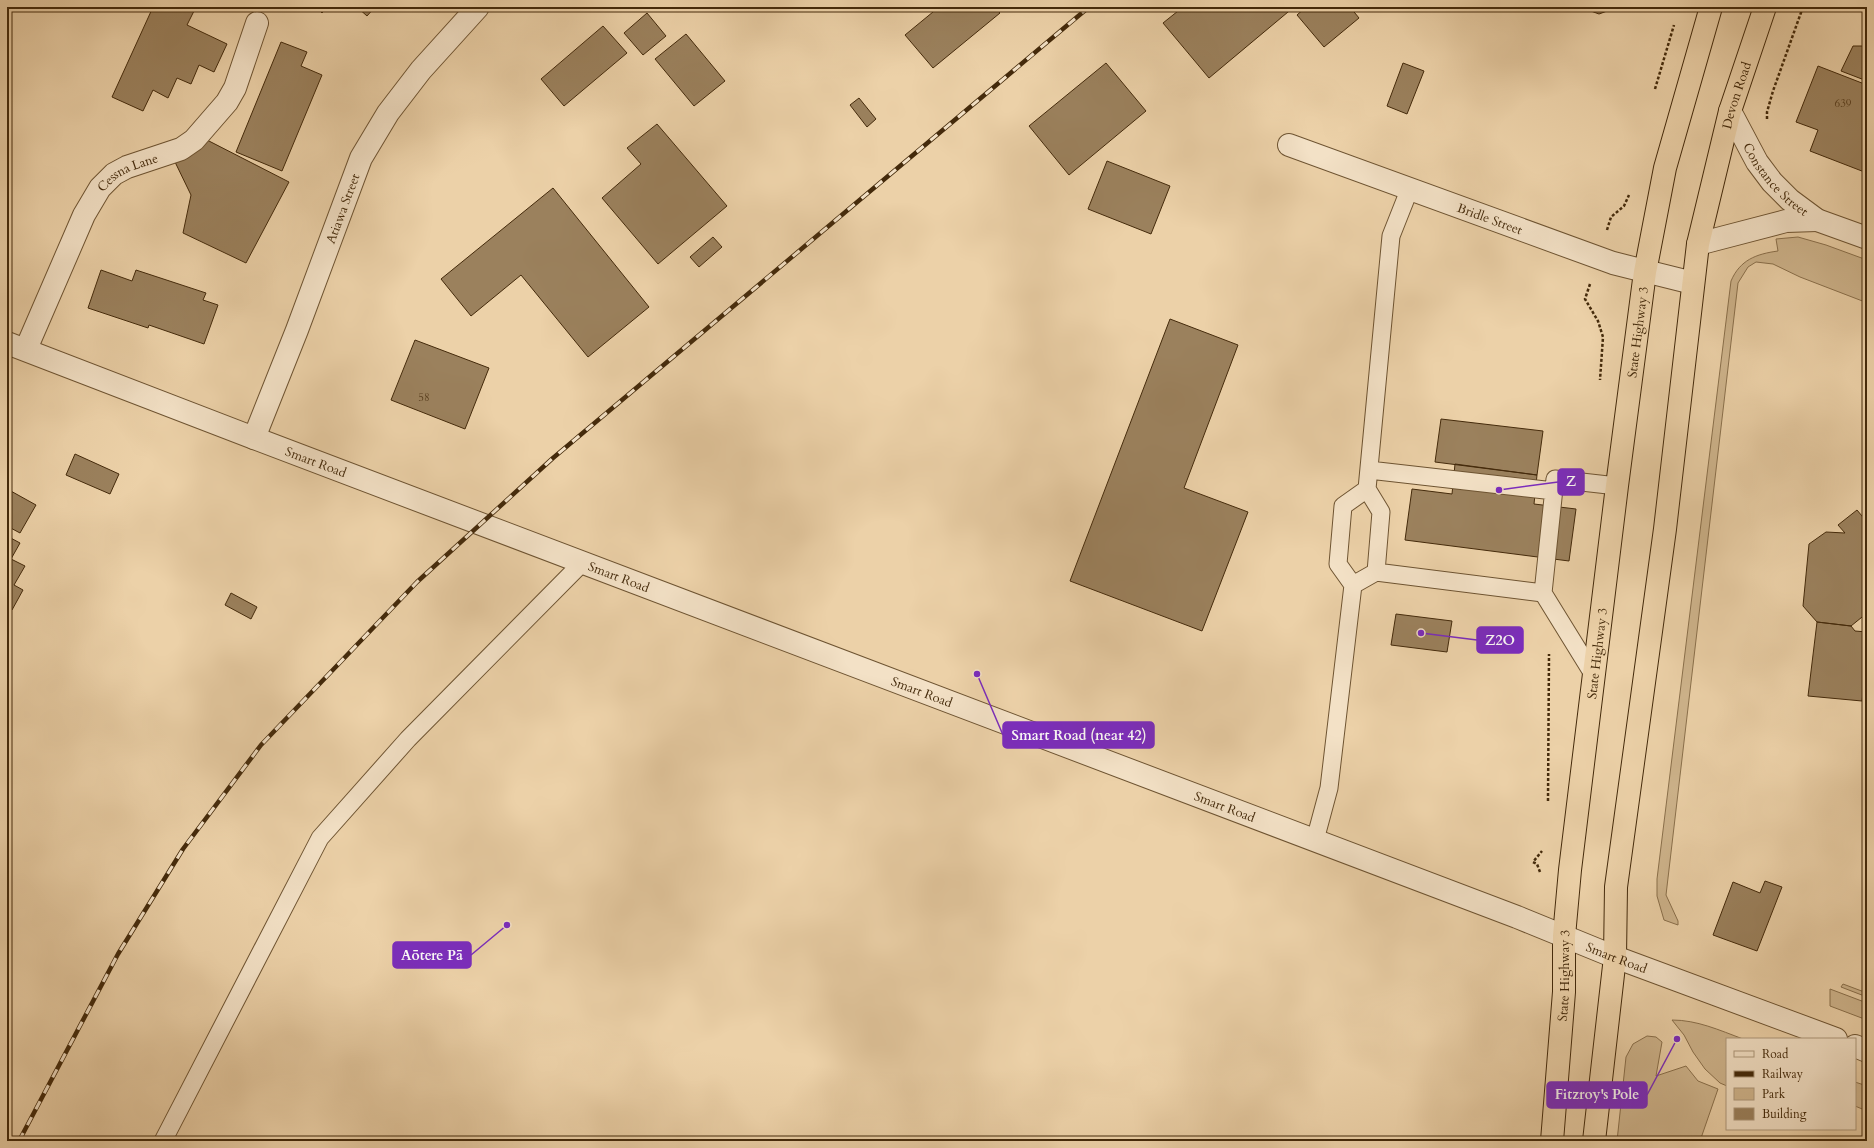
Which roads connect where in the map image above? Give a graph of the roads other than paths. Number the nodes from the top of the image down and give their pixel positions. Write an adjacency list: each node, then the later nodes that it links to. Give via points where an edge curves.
1 (478, 7): 14 (street, Atiawa Street, via 421,70 392,107 361,158)
2 (1711, 7): 11 (highway, State Highway 3, via 1665,168)
3 (1765, 7): 5 (highway, Devon Road)
4 (257, 23): 13 (street, Cessna Lane, via 235,88 227,102 194,140 181,149 127,167 114,174 100,188)
5 (1730, 111): 8 (street, Constance Street, via 1757,162 1772,182 1790,200); 10 (highway, Devon Road)
6 (1289, 145): 7 (street, Bridle Street)
7 (1410, 188): 11 (street, Bridle Street); 15 (lane, via 1391,236)
8 (1817, 220): 9 (street, Constance Street); 10 (street, Constance Street, via 1786,221)
9 (1867, 238)
10 (1698, 244): 12 (highway)
11 (1645, 272): 12 (street, Bridle Street); 16 (highway, State Highway 3)
12 (1693, 283): 26 (highway, via 1665,529 1616,887)
13 (16, 346): 14 (street, Smart Road)
14 (254, 438): 19 (street, Smart Road)
15 (1369, 470): 17 (lane); 18 (lane)
16 (1617, 486): 18 (lane, via 1555,479); 23 (highway, State Highway 3)
17 (1368, 489): 20 (lane, via 1381,512); 21 (lane, via 1343,506 1338,564)
18 (1554, 492): 22 (lane)
19 (582, 562): 24 (street, Smart Road); 30 (lane, via 408,739 320,838)
20 (1376, 572): 21 (lane); 22 (lane)
21 (1354, 585): 24 (lane, via 1329,788)
22 (1543, 593): 23 (lane)
23 (1593, 674): 25 (highway, State Highway 3)
24 (1315, 840): 25 (street, Smart Road)
25 (1564, 936): 26 (street, Smart Road); 31 (highway, State Highway 3, via 1564,992)
26 (1615, 957): 27 (street, Smart Road); 32 (highway)
27 (1833, 1038)
28 (1856, 1046): 29 (street)
29 (1867, 1051)
30 (163, 1141)
31 (1552, 1141)
32 (1594, 1141)

